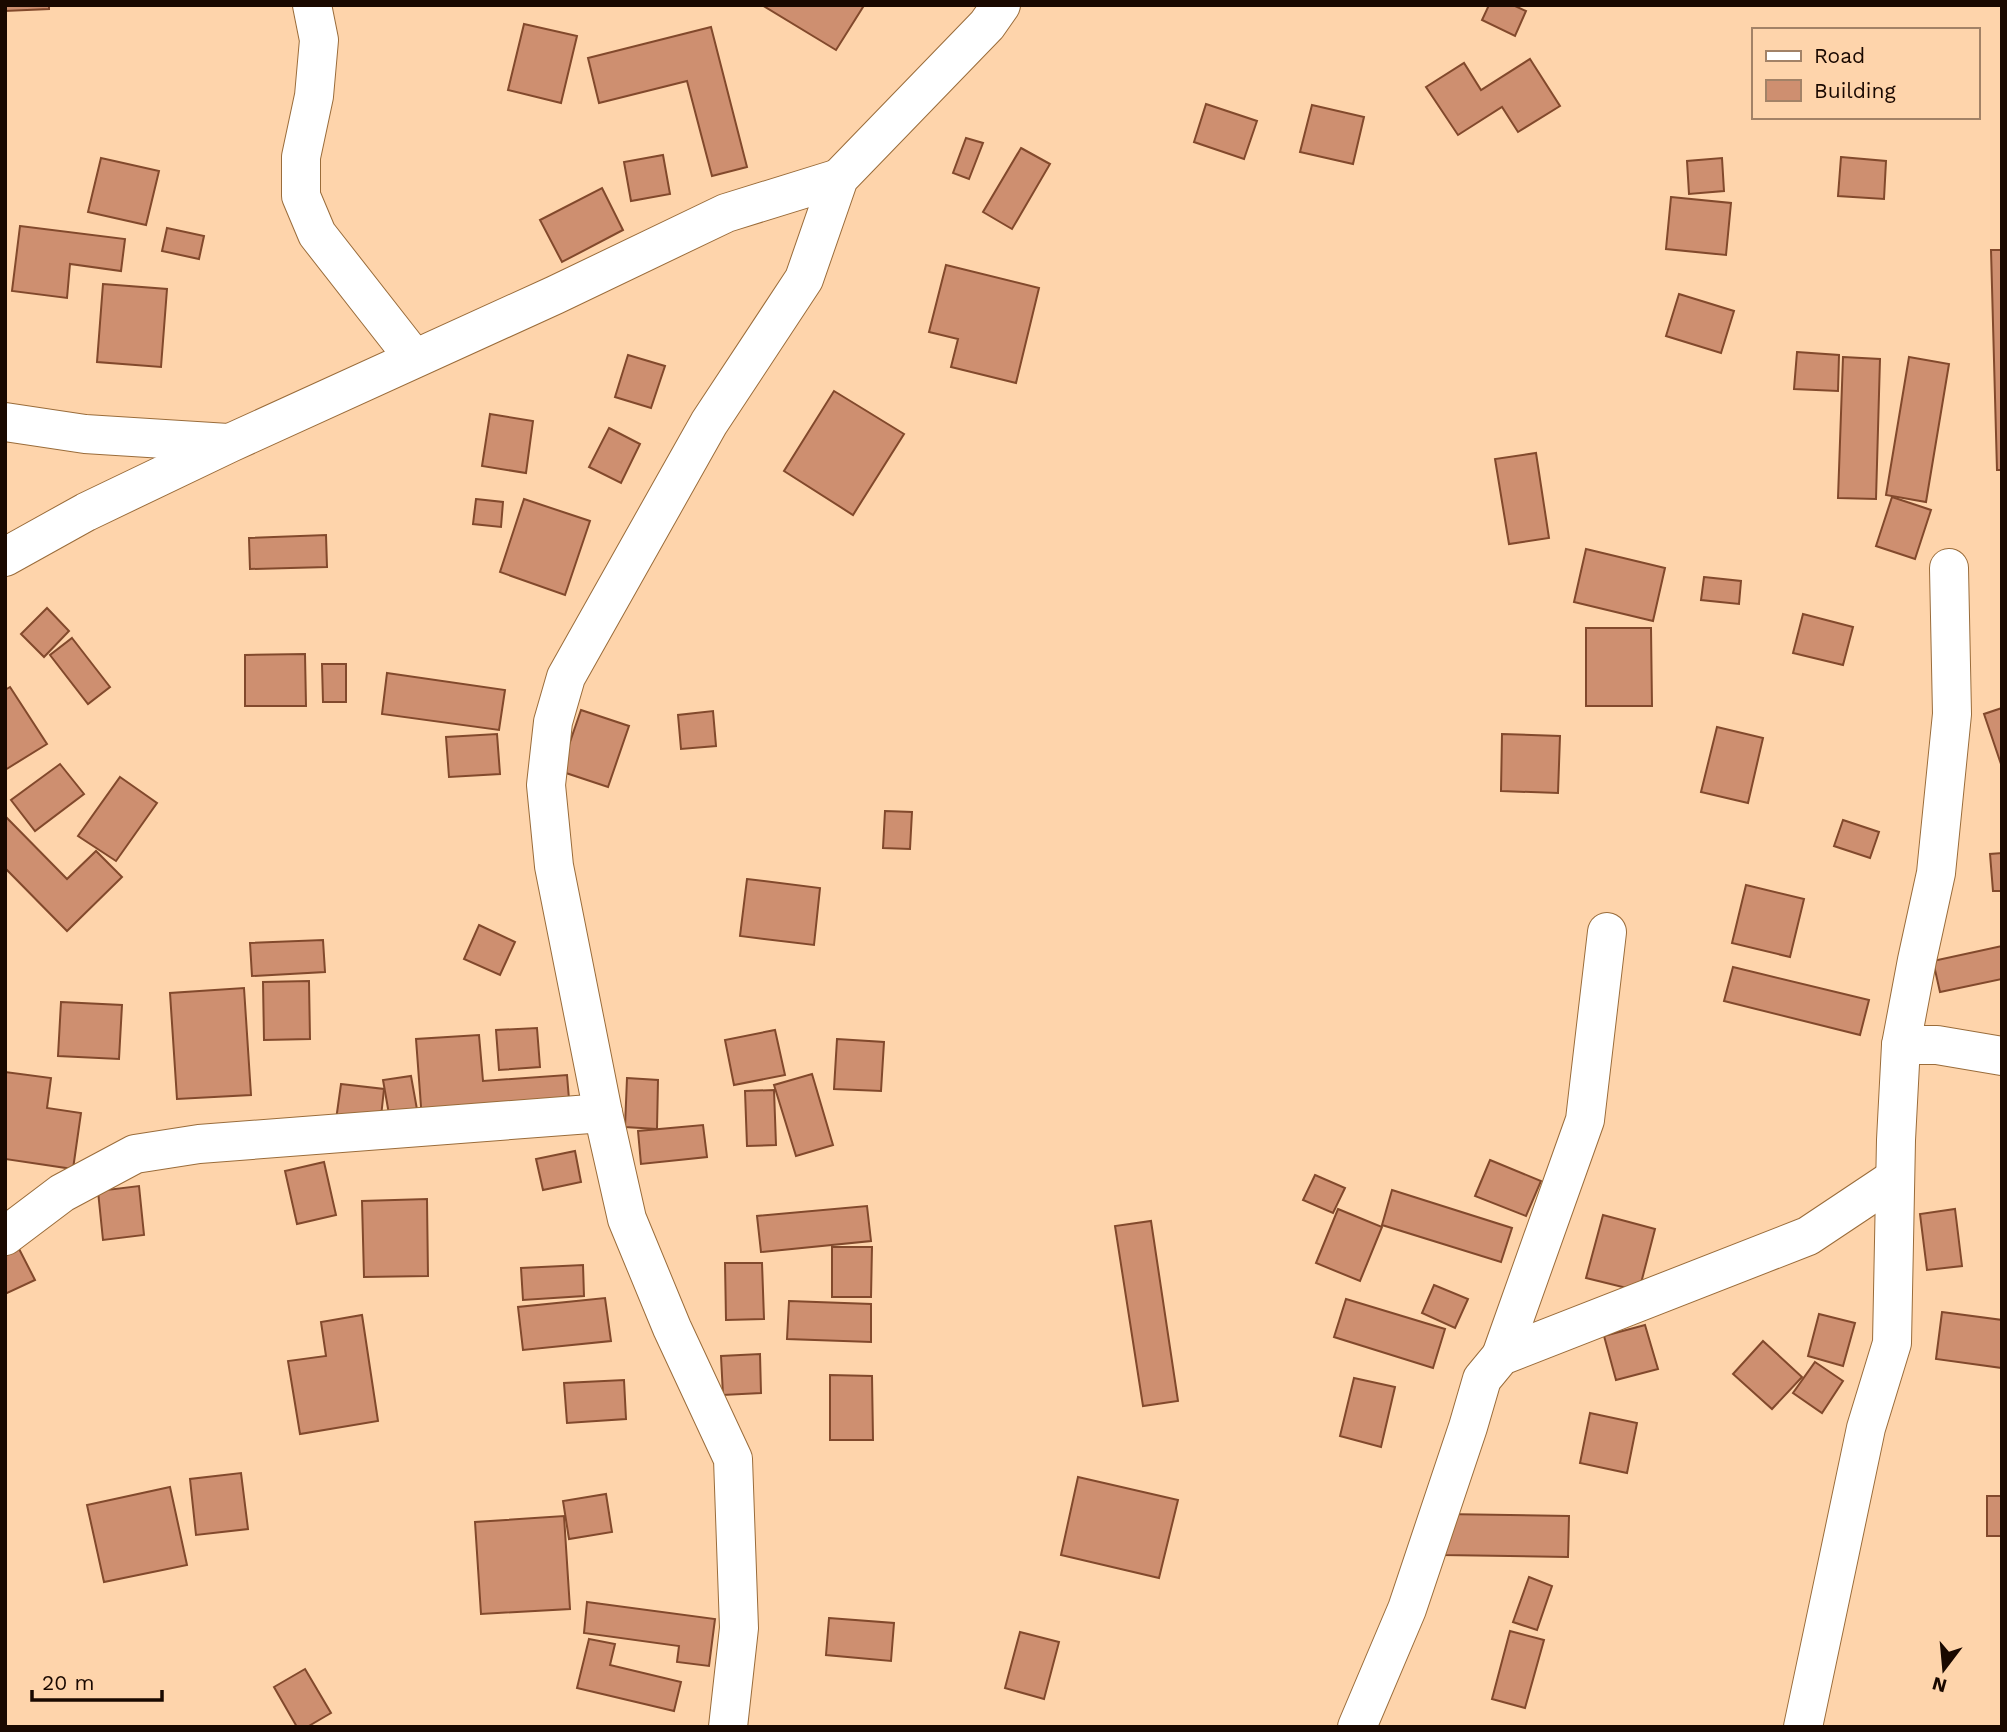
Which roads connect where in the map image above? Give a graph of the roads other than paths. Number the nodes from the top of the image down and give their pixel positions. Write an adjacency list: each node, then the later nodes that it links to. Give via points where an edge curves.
1 (312, 5): 4 (street, via 319,40 300,197 324,243)
2 (1001, 5): 3 (street, via 988,25)
3 (839, 178): 4 (street, via 726,214); 12 (street, via 804,279 709,423 566,677 553,722 546,785 554,866)
4 (414, 358): 6 (street)
5 (5, 422): 6 (street, via 85,434)
6 (230, 443): 7 (street, via 86,512)
7 (5, 558)
8 (1949, 568): 10 (street, via 1952,714 1936,873)
9 (1607, 932): 15 (street, via 1585,1120)
10 (1901, 1045): 11 (street, via 1937,1045); 13 (street)
11 (2002, 1056)
12 (603, 1113): 14 (street, via 199,1144 135,1154 62,1193); 16 (street, via 627,1219 733,1459 738,1628)
13 (1895, 1178): 15 (street, via 1808,1236); 18 (street, via 1892,1343 1866,1428)
14 (5, 1236)
15 (1501, 1356): 17 (street, via 1482,1379 1407,1609)
16 (728, 1727)
17 (1357, 1727)
18 (1803, 1727)

